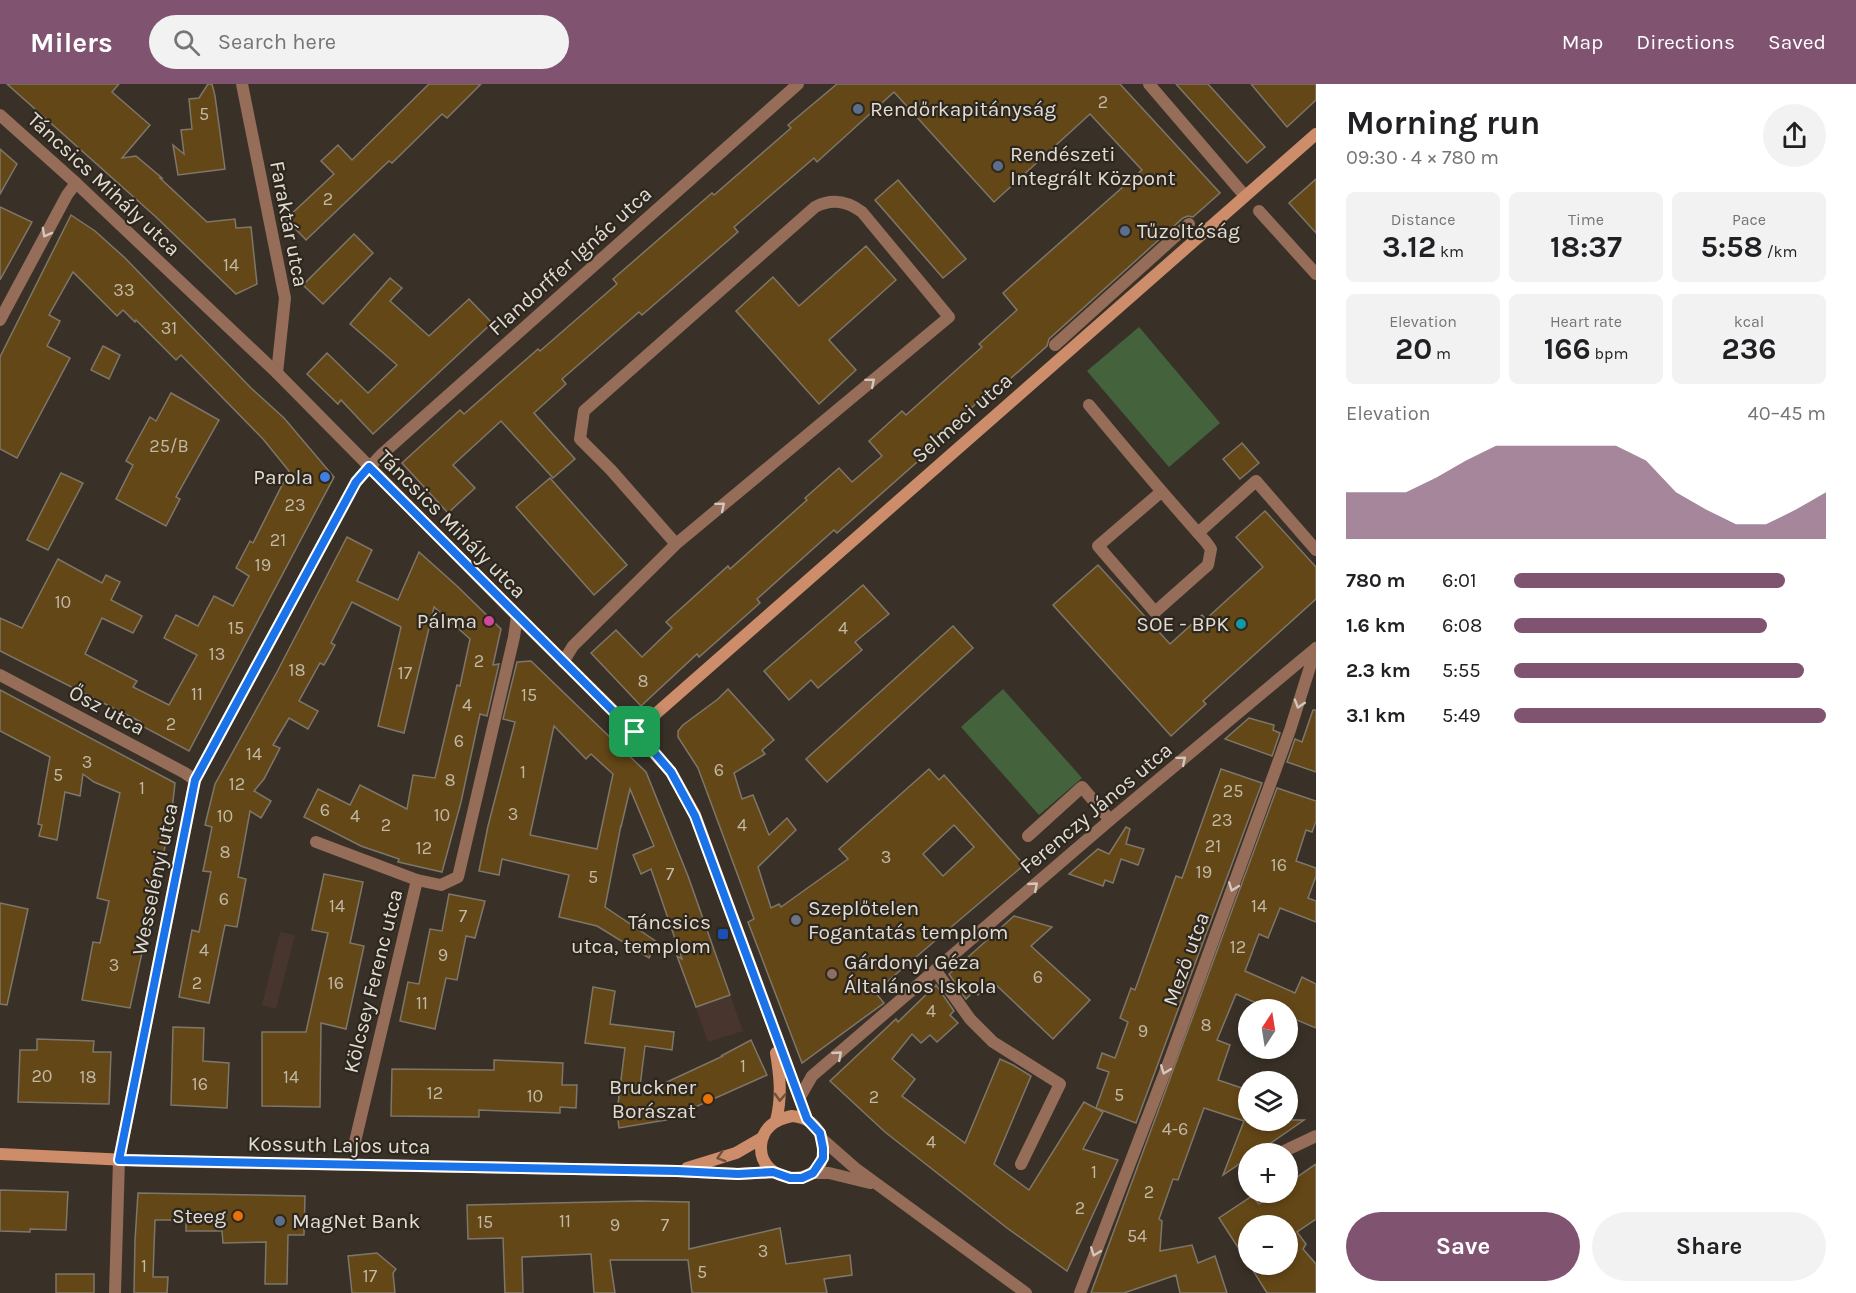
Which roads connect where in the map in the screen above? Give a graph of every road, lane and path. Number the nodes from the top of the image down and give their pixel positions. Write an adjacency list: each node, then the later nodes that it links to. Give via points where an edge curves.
1 (242, 84): 13 (street, Faraktár utca, via 285,298)
2 (798, 84): 15 (street, Flandorffer Ignác utca)
3 (1149, 84): 7 (street)
4 (0, 115): 6 (street, Táncsics Mihály utca)
5 (1316, 134): 7 (street, Selmeci utca)
6 (76, 183): 11 (street, one-way to 11); 13 (street, Táncsics Mihály utca)
7 (1245, 196): 24 (street, Selmeci utca)
8 (1260, 211): 10 (street)
9 (1190, 224): 12 (street)
10 (1316, 274)
11 (0, 320)
12 (1055, 345)
13 (277, 373): 15 (street, Táncsics Mihály utca)
14 (1089, 405): 16 (street)
15 (369, 467): 20 (street, Táncsics Mihály utca); 25 (street, Wesselényi utca, via 356,482)
16 (1161, 492): 17 (street); 17 (street, via 1098,546 1155,612 1208,565 1211,549)
17 (1198, 533): 19 (street, via 1256,482)
18 (676, 544): 18 (street, one-way to 18, via 949,317 853,205 826,201 815,207 584,411 580,439); 22 (street, via 573,646)
19 (1316, 550)
20 (517, 616): 22 (street, Táncsics Mihály utca); 29 (street, Kölcsey Ferenc utca, via 458,877 441,885)
21 (1316, 648): 26 (street, Ferenczy János utca, one-way to 21); 47 (street, Mező utca, one-way to 47, via 1170,1059)
22 (563, 662): 24 (street, Táncsics Mihály utca)
23 (0, 675): 25 (street, Ősz utca)
24 (635, 732): 31 (street, Táncsics Mihály utca, via 671,772 695,816)
25 (195, 780): 41 (street, Wesselényi utca)
26 (1110, 820): 27 (street, via 1082,787); 30 (street, Ferenczy János utca, one-way to 26)
27 (1028, 836)
28 (315, 842): 29 (street)
29 (417, 880): 39 (street, Kölcsey Ferenc utca)
30 (936, 971): 32 (street, Ferenczy János utca, one-way to 30, via 812,1076); 42 (street, via 970,1019 993,1042 1060,1084)
31 (773, 1031): 32 (street, Táncsics Mihály utca); 34 (street, Táncsics Mihály utca, one-way to 34, via 781,1092)
32 (800, 1097): 33 (street, Táncsics Mihály utca)
33 (807, 1119): 34 (street, via 792,1116); 37 (street)
34 (776, 1121): 36 (street)
35 (1316, 1136): 38 (street)
36 (762, 1138): 43 (street, Kossuth Lajos utca, one-way to 43, via 736,1153); 44 (street, via 763,1160)
37 (822, 1139): 45 (street, via 823,1158); 46 (street)
38 (1298, 1145)
39 (354, 1146)
40 (0, 1154): 41 (street, Kossuth Lajos utca)
41 (119, 1160): 43 (street, Kossuth Lajos utca); 49 (street, Wesselényi utca)
42 (1021, 1164)
43 (677, 1171): 44 (street, Kossuth Lajos utca)
44 (773, 1172): 45 (street, via 790,1178)
45 (813, 1173): 46 (street)
46 (880, 1185): 48 (street)
47 (1082, 1287): 50 (street, Mező utca)
48 (1022, 1291)
49 (115, 1293)
50 (1075, 1293)

